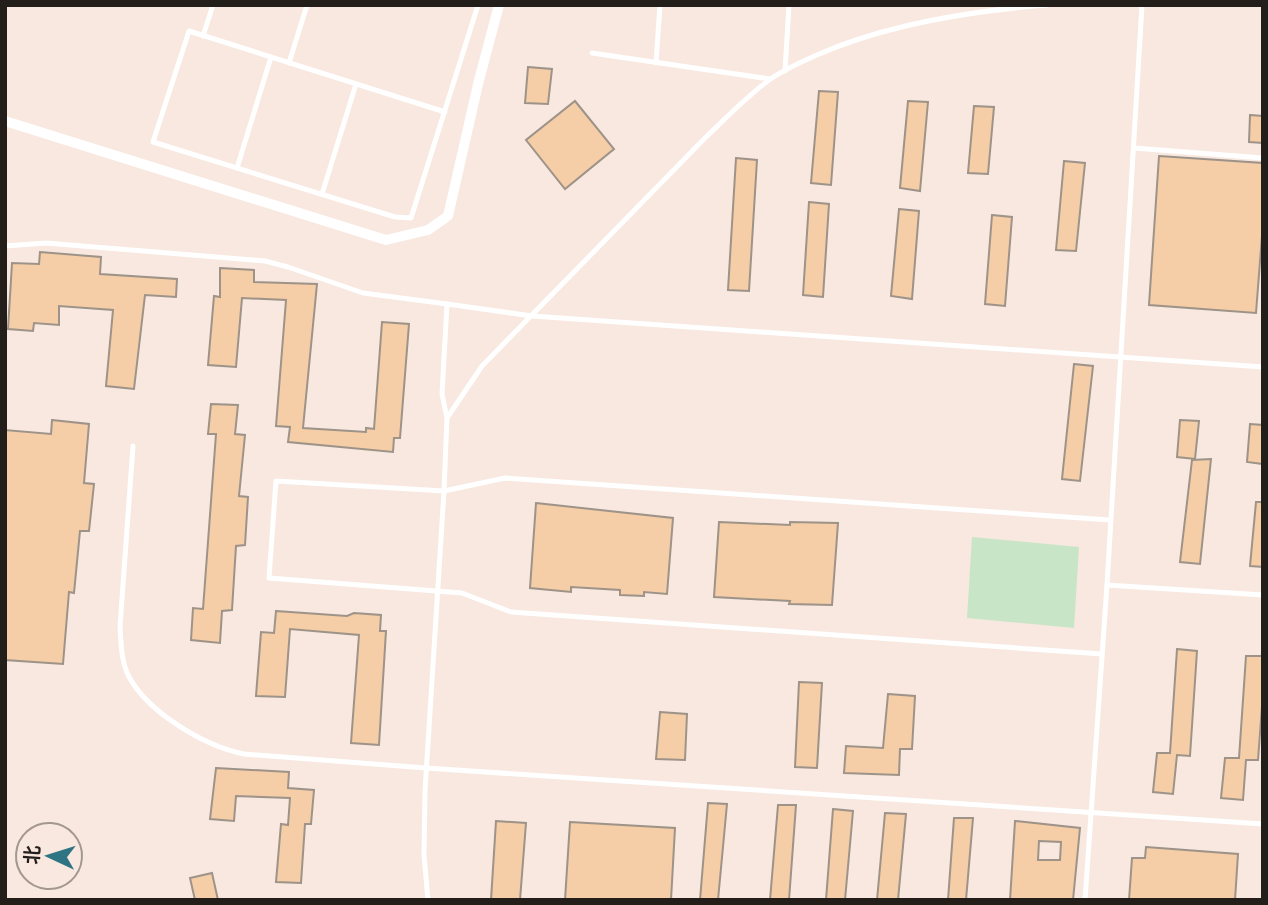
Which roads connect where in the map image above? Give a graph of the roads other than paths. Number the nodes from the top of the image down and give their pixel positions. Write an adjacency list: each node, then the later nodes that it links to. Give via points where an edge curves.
1 (213, 5): 10 (lane)
2 (307, 5): 13 (lane)
3 (478, 5): 18 (lane)
4 (499, 5): 19 (street, via 448,216 428,230 386,240)
5 (660, 5): 14 (lane)
6 (789, 5): 15 (lane)
7 (1047, 5): 9 (lane)
8 (1142, 5): 20 (lane)
9 (1011, 7): 15 (lane, via 905,26 834,47)
10 (203, 36): 12 (lane); 22 (lane, via 189,32 153,142)
11 (592, 53): 14 (lane)
12 (271, 57): 13 (lane); 22 (lane)
13 (289, 63): 17 (lane)
14 (656, 63): 16 (lane)
15 (785, 71): 16 (lane)
16 (770, 79): 26 (lane, via 705,138)
17 (356, 84): 18 (lane); 23 (lane)
18 (445, 112): 23 (lane, via 411,218)
19 (5, 121)
20 (1135, 148): 21 (lane); 27 (lane)
21 (1263, 158)
22 (237, 168): 23 (lane)
23 (322, 194)
24 (5, 246): 25 (lane, via 46,243 265,261 363,293)
25 (447, 304): 26 (lane); 29 (lane, via 442,394)
26 (532, 316): 27 (lane); 29 (lane, via 482,366)
27 (1121, 357): 28 (lane); 32 (lane)
28 (1263, 368)
29 (447, 418): 31 (lane)
30 (133, 446): 37 (lane, via 120,626 122,656 139,690 161,713 226,750)
31 (444, 491): 32 (lane, via 505,478); 34 (lane); 34 (lane, via 276,481 269,578)
32 (1110, 520): 33 (lane)
33 (1107, 585): 35 (lane); 36 (lane)
34 (437, 592): 36 (lane, via 462,593 511,612); 37 (lane)
35 (1263, 595)
36 (1101, 654): 38 (lane)
37 (426, 768): 38 (lane); 40 (lane)
38 (1092, 813): 39 (lane); 41 (lane)
39 (1263, 824)
40 (428, 900)
41 (1085, 900)

